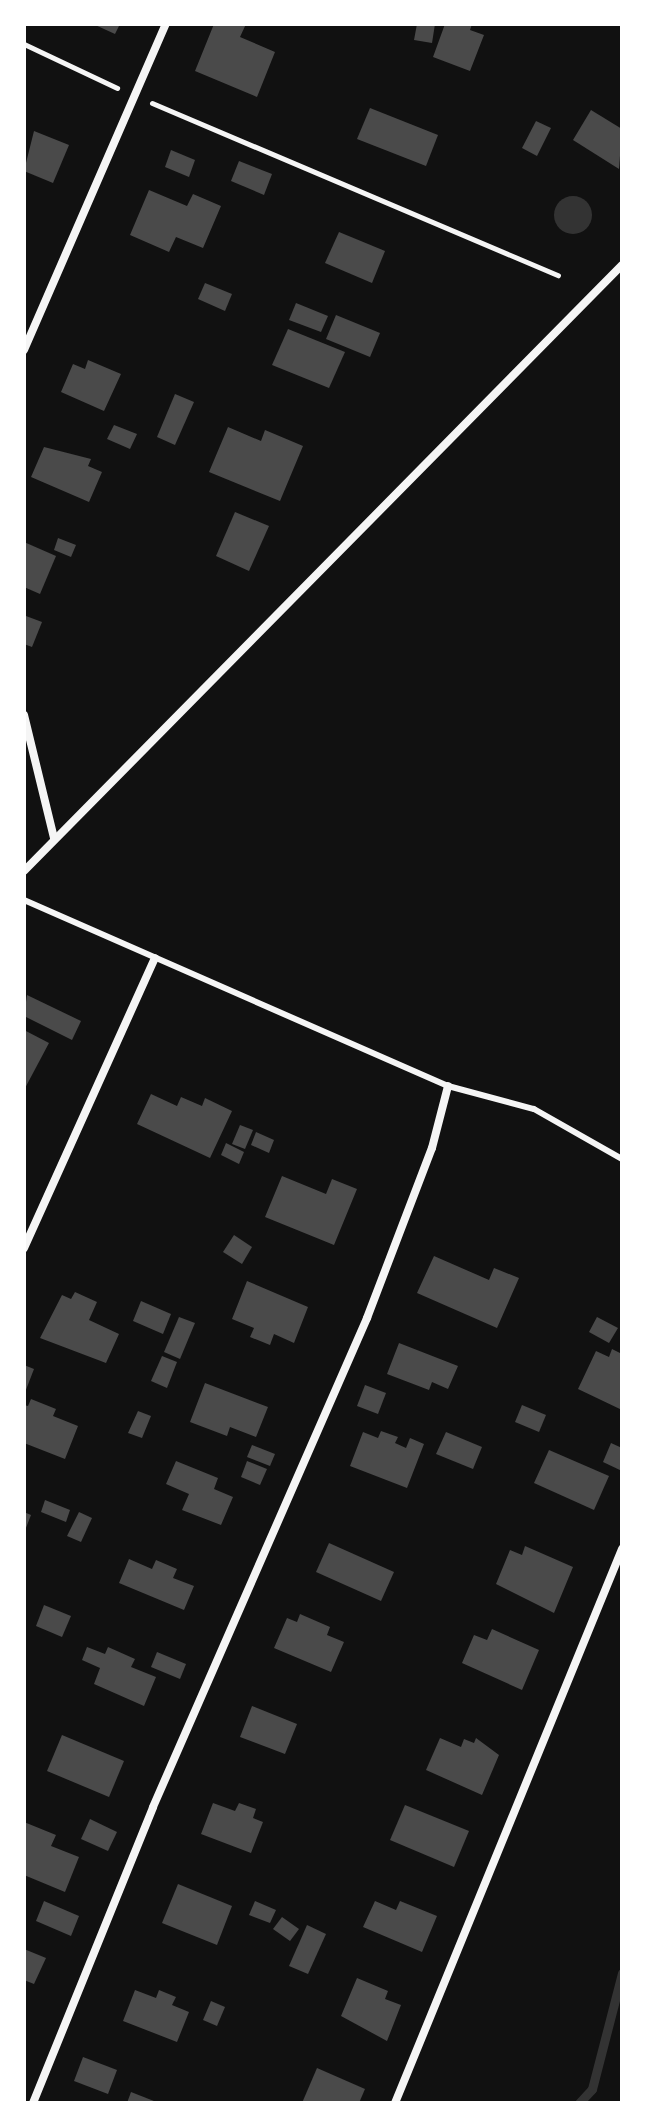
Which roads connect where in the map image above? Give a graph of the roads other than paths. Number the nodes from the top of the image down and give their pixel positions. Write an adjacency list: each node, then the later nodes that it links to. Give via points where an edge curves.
1 (166, 24): 3 (street)
2 (622, 265): 5 (street)
3 (24, 350)
4 (24, 715): 5 (street)
5 (54, 838): 6 (street)
6 (24, 871)
7 (24, 900): 8 (lane)
8 (155, 958): 9 (lane); 11 (street)
9 (448, 1086): 10 (lane, via 534,1109); 13 (street, via 432,1148 355,1347 153,1807)
10 (622, 1159)
11 (24, 1248)
12 (622, 1549): 14 (street)
13 (33, 2103)
14 (395, 2103)

